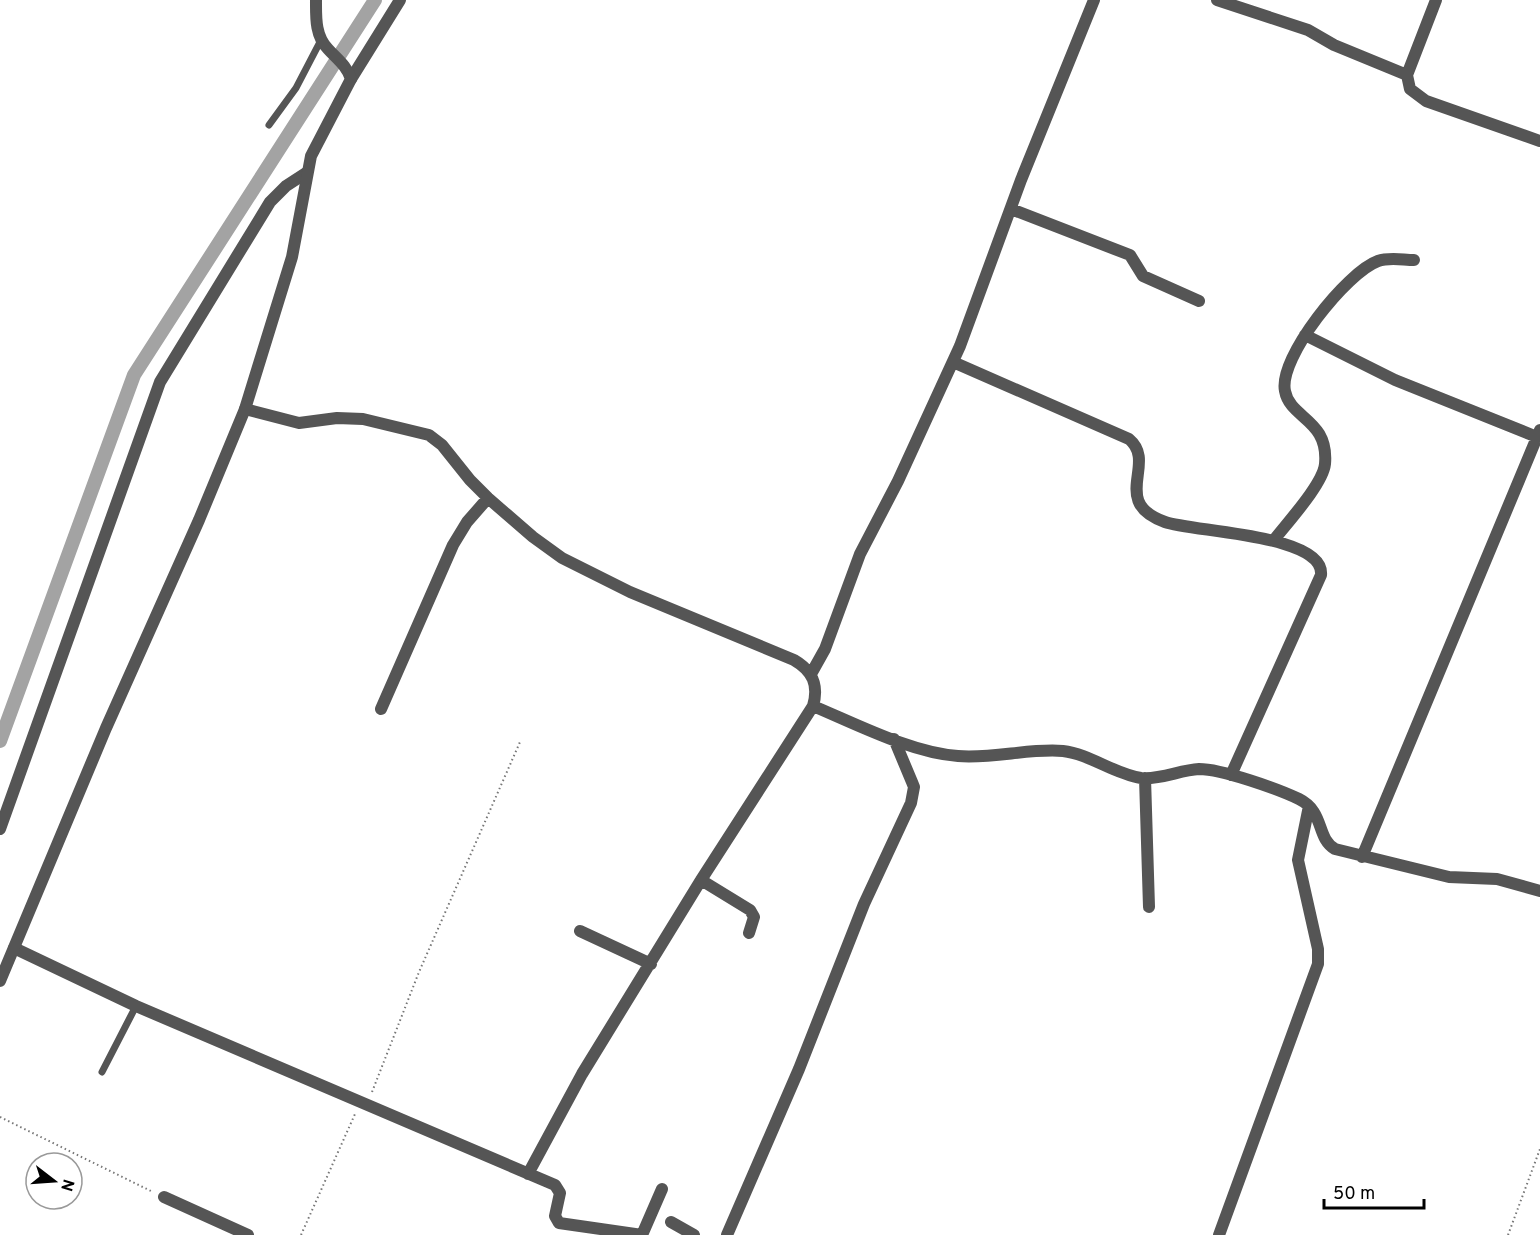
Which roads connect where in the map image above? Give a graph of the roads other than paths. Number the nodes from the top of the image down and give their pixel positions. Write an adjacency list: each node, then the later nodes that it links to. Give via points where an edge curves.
1 (316, 0): 6 (street, via 316,20)
2 (400, 0): 7 (street)
3 (1094, 0): 12 (street)
4 (1217, 0): 8 (street, via 1308,30)
5 (1436, 0): 8 (street)
6 (324, 44): 7 (street); 9 (lane)
7 (349, 74): 11 (street)
8 (1407, 75): 10 (street, via 1410,89 1419,97)
9 (269, 125)
10 (1540, 141)
11 (306, 173): 17 (street, via 292,257); 28 (street, via 270,202 160,382)
12 (1011, 208): 14 (street, via 1130,255 1143,276); 16 (street)
13 (1414, 260): 15 (street, via 1384,259 1368,266 1331,301)
14 (1199, 301)
15 (1305, 335): 18 (street, via 1395,380); 20 (street, via 1288,368 1284,388 1288,402 1319,432 1325,463 1320,480)
16 (953, 362): 20 (street, via 1129,440 1139,456 1136,497 1154,518 1173,525); 21 (street, via 860,554 825,649)
17 (244, 409): 19 (street, via 290,422 350,417 421,431 442,444); 35 (street)
18 (1539, 434): 29 (street)
19 (488, 498): 21 (street, via 546,548 577,567 794,660); 23 (street, via 453,545)
20 (1274, 540): 25 (street, via 1313,557 1319,563 1321,575)
21 (811, 674): 22 (street, via 816,691)
22 (813, 706): 24 (street); 30 (street)
23 (381, 709)
24 (894, 739): 26 (street, via 942,755 962,757 1064,752); 47 (street, via 912,782 911,803 864,904 799,1069)
25 (1231, 775): 26 (street, via 1200,769); 27 (street)
26 (1145, 778): 32 (street)
27 (1309, 806): 29 (street, via 1316,813 1329,846); 48 (street, via 1298,860 1318,964)
28 (0, 829)
29 (1362, 857): 31 (street, via 1449,877 1497,879)
30 (701, 880): 34 (street, via 750,910 754,917); 36 (street)
31 (1540, 891)
32 (1149, 907)
33 (580, 931): 36 (street)
34 (749, 933)
35 (14, 948): 37 (street); 38 (street)
36 (651, 964): 40 (street, via 582,1074)
37 (0, 981)
38 (136, 1006): 39 (lane); 40 (street)
39 (102, 1072)
40 (528, 1174): 45 (street, via 558,1188 555,1216 559,1223)
41 (662, 1189): 45 (street)
42 (164, 1197): 44 (street)
43 (671, 1222): 46 (street)
44 (248, 1235)
45 (642, 1235)
46 (694, 1235)
47 (727, 1235)
48 (1219, 1235)

